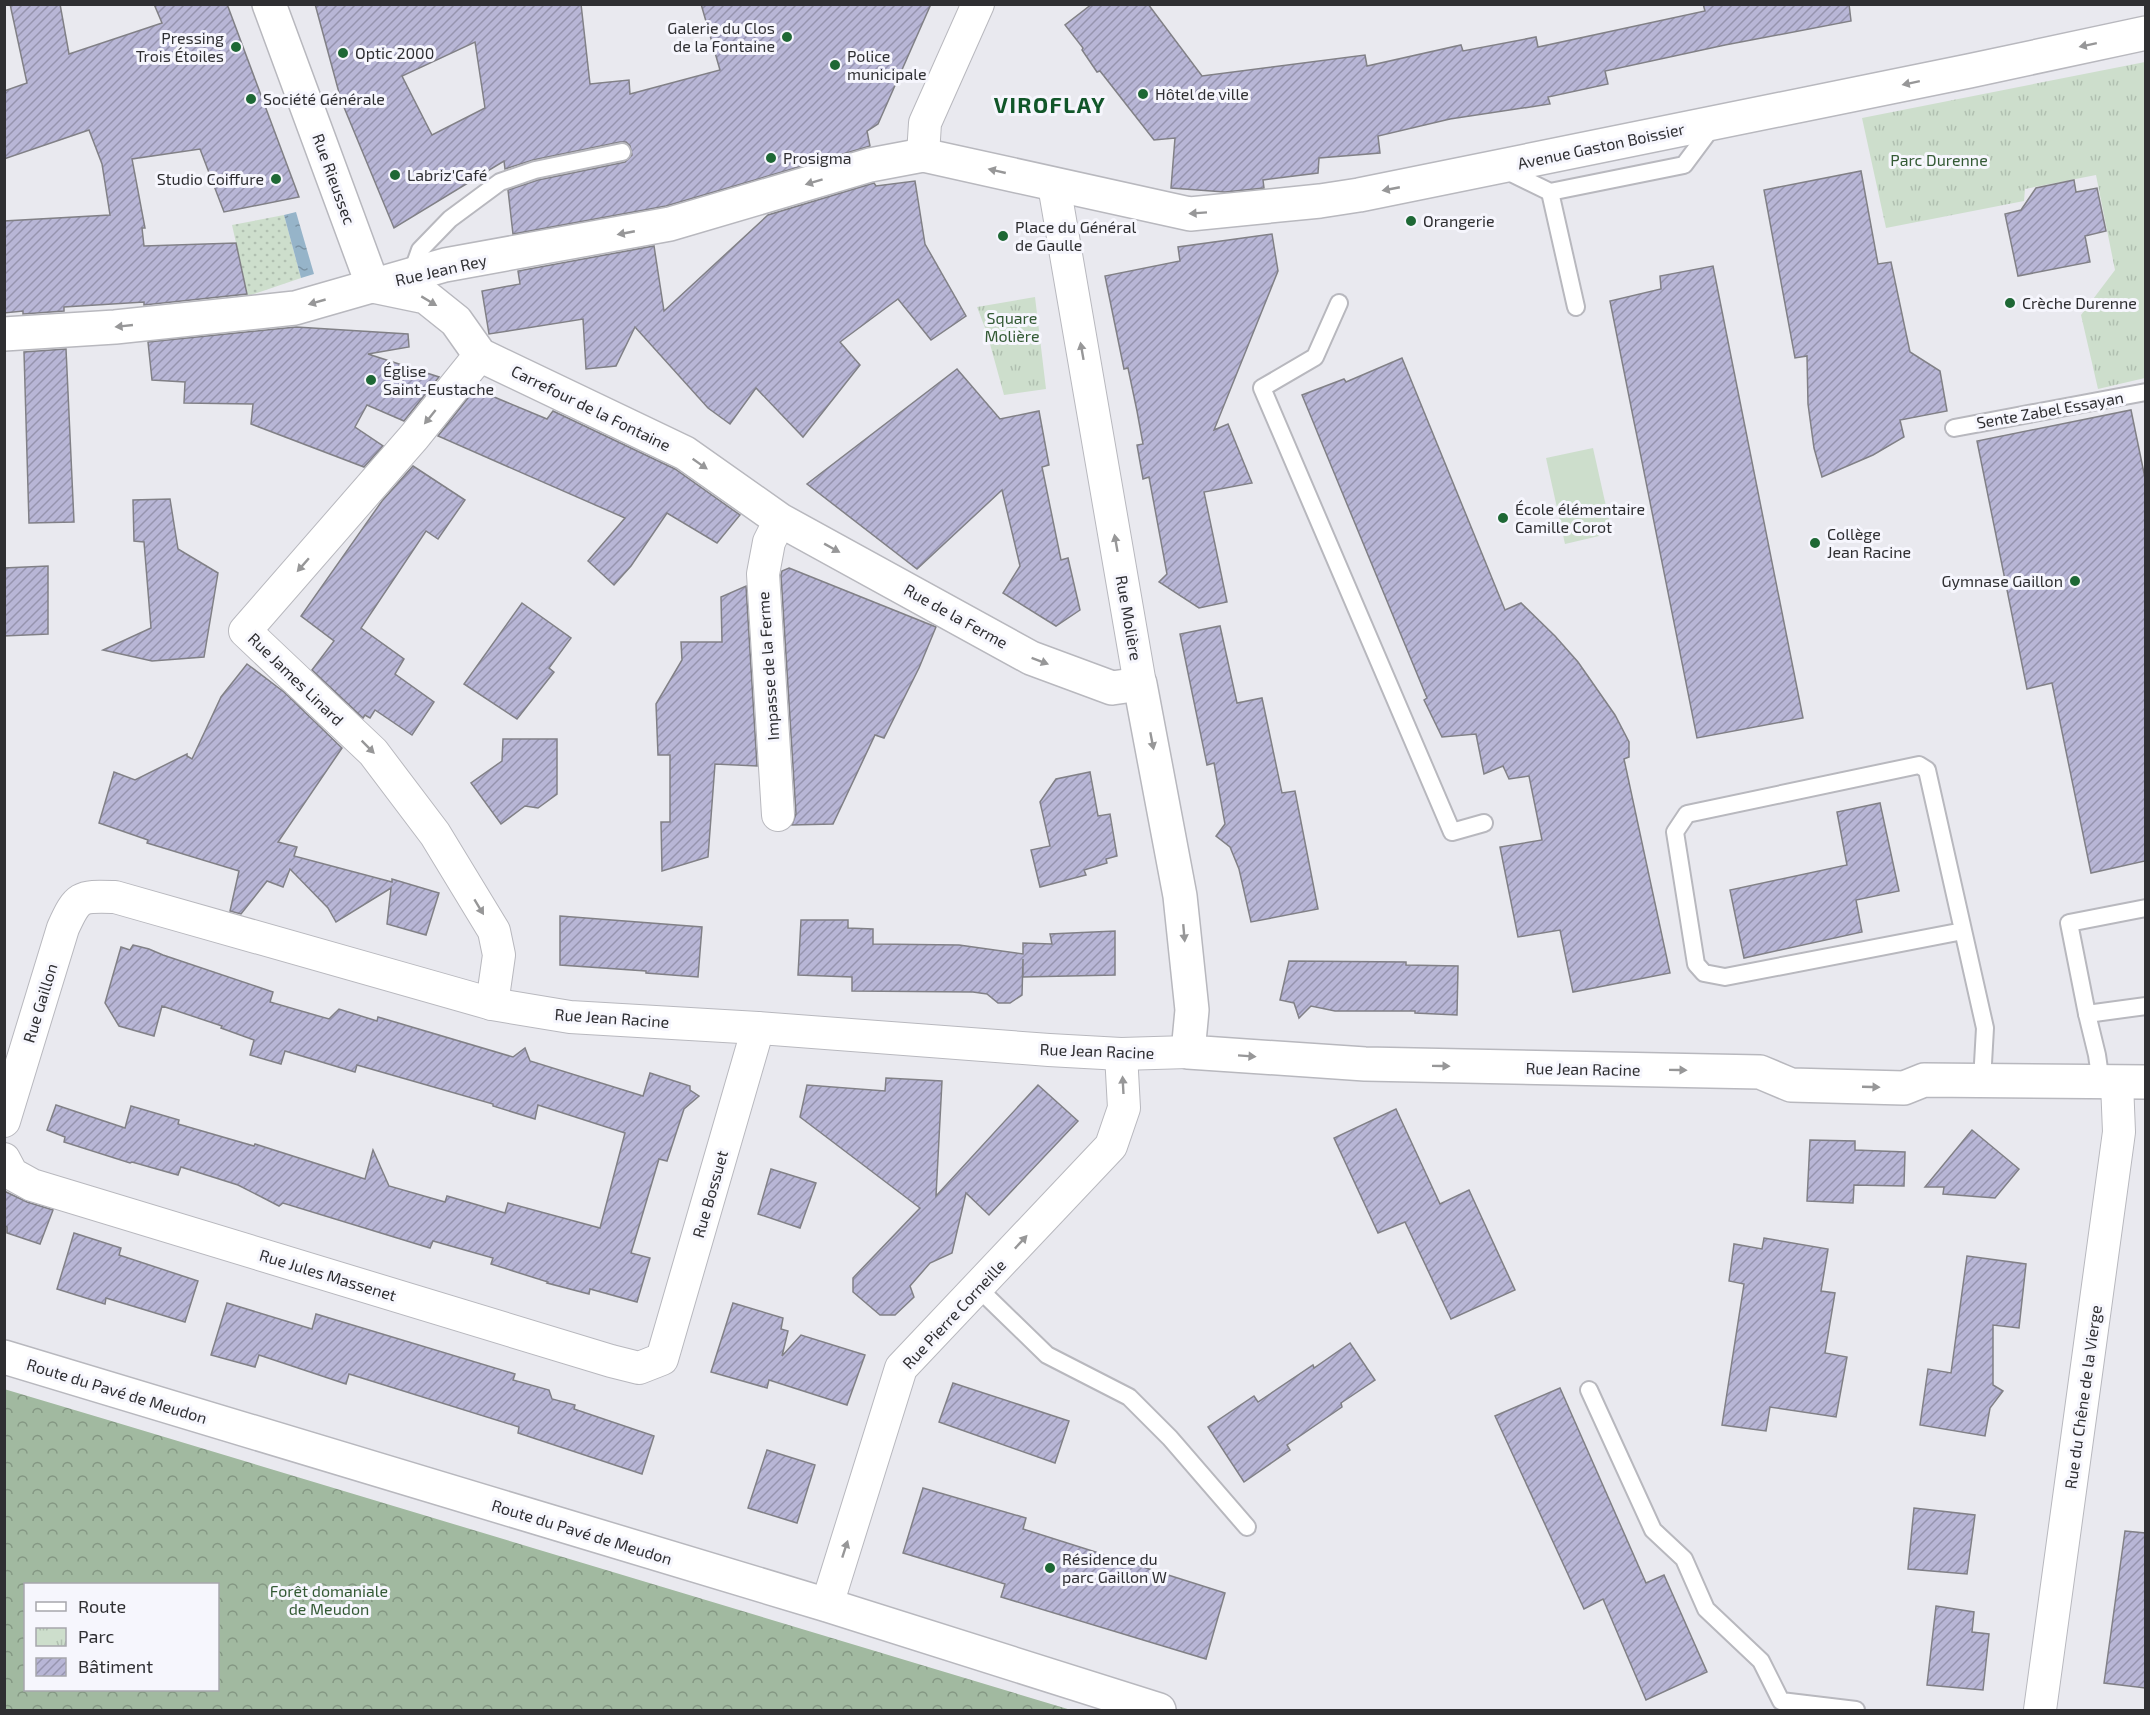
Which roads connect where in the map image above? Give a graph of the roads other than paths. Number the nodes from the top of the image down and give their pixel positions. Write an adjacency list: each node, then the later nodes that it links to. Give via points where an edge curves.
1 (269, 4): 11 (street, Rue Rieussec)
2 (978, 4): 6 (street, via 925,123)
3 (2145, 33): 4 (street, Avenue Gaston Boissier, one-way to 4)
4 (1716, 123): 7 (street, Avenue Gaston Boissier); 9 (lane, via 1684,165)
5 (622, 152): 10 (lane, via 535,170 500,182 450,219 420,250)
6 (923, 155): 8 (street, one-way to 6); 10 (street, Rue Jean Rey, one-way to 10, via 870,165 670,224 446,265)
7 (1500, 167): 8 (street, Avenue Gaston Boissier, one-way to 8, via 1349,197 1190,214); 9 (lane)
8 (1054, 185): 19 (street, Rue Molière, one-way to 8)
9 (1551, 192): 13 (lane)
10 (411, 275): 11 (street, Rue Jean Rey)
11 (373, 286): 14 (street, Rue Jean Rey, one-way to 14, via 296,308); 15 (street, one-way to 15, via 426,297 456,321)
12 (1339, 303): 21 (lane, via 1315,357 1262,388 1452,832)
13 (1576, 307)
14 (4, 334)
15 (480, 356): 18 (street, Carrefour de la Fontaine, one-way to 18, via 685,453); 25 (street, Rue James Linard, one-way to 25, via 244,631 373,752 435,834 494,931 499,956)
16 (2145, 392): 17 (lane, Sente Zabel Essayan)
17 (1954, 428)
18 (780, 520): 19 (street, Rue de la Ferme, one-way to 19, via 1031,658 1112,688); 20 (street, Impasse de la Ferme, via 769,542 763,574)
19 (1140, 684): 29 (street, Rue Molière, one-way to 29, via 1180,896 1192,1010)
20 (778, 815)
21 (1484, 823)
22 (90, 896): 25 (street, Rue Jean Racine, via 116,897); 33 (street, Rue Gaillon, via 74,904 63,928)
23 (2145, 908): 27 (lane, via 2069,923)
24 (1963, 931): 24 (lane, via 1927,770 1919,765 1687,814 1675,832 1696,964 1704,973 1725,978); 31 (lane, via 1986,1028)
25 (492, 1004): 28 (street, Rue Jean Racine, via 570,1017)
26 (2145, 1006): 27 (lane)
27 (2087, 1014): 32 (lane, via 2097,1054)
28 (758, 1028): 30 (street, Rue Jean Racine); 37 (street, Rue Bossuet)
29 (1188, 1052): 30 (street, Rue Jean Racine); 31 (street, Rue Jean Racine, one-way to 31, via 1365,1064 1760,1072 1791,1085 1904,1088 1924,1080)
30 (1121, 1054): 35 (street, Rue Pierre Corneille, one-way to 30, via 1111,1146 1124,1108)
31 (1982, 1081): 32 (street, Rue Jean Racine)
32 (2121, 1083): 43 (street, Rue du Chêne de la Vierge, via 2119,1132)
33 (4, 1121)
34 (4, 1159): 37 (street, Rue Jules Massenet, via 12,1174 32,1185 554,1344 639,1368)
35 (978, 1288): 39 (lane, via 1047,1354 1129,1396); 40 (street, Rue Pierre Corneille, one-way to 35, via 901,1368)
36 (4, 1357): 40 (street, Route du Pavé de Meudon)
37 (662, 1359)
38 (1589, 1390): 42 (lane, via 1653,1530 1684,1559 1706,1609 1761,1661 1781,1701)
39 (1247, 1527)
40 (827, 1605): 41 (street, Route du Pavé de Meudon)
41 (1159, 1710)
42 (1856, 1710)
43 (2040, 1710)

